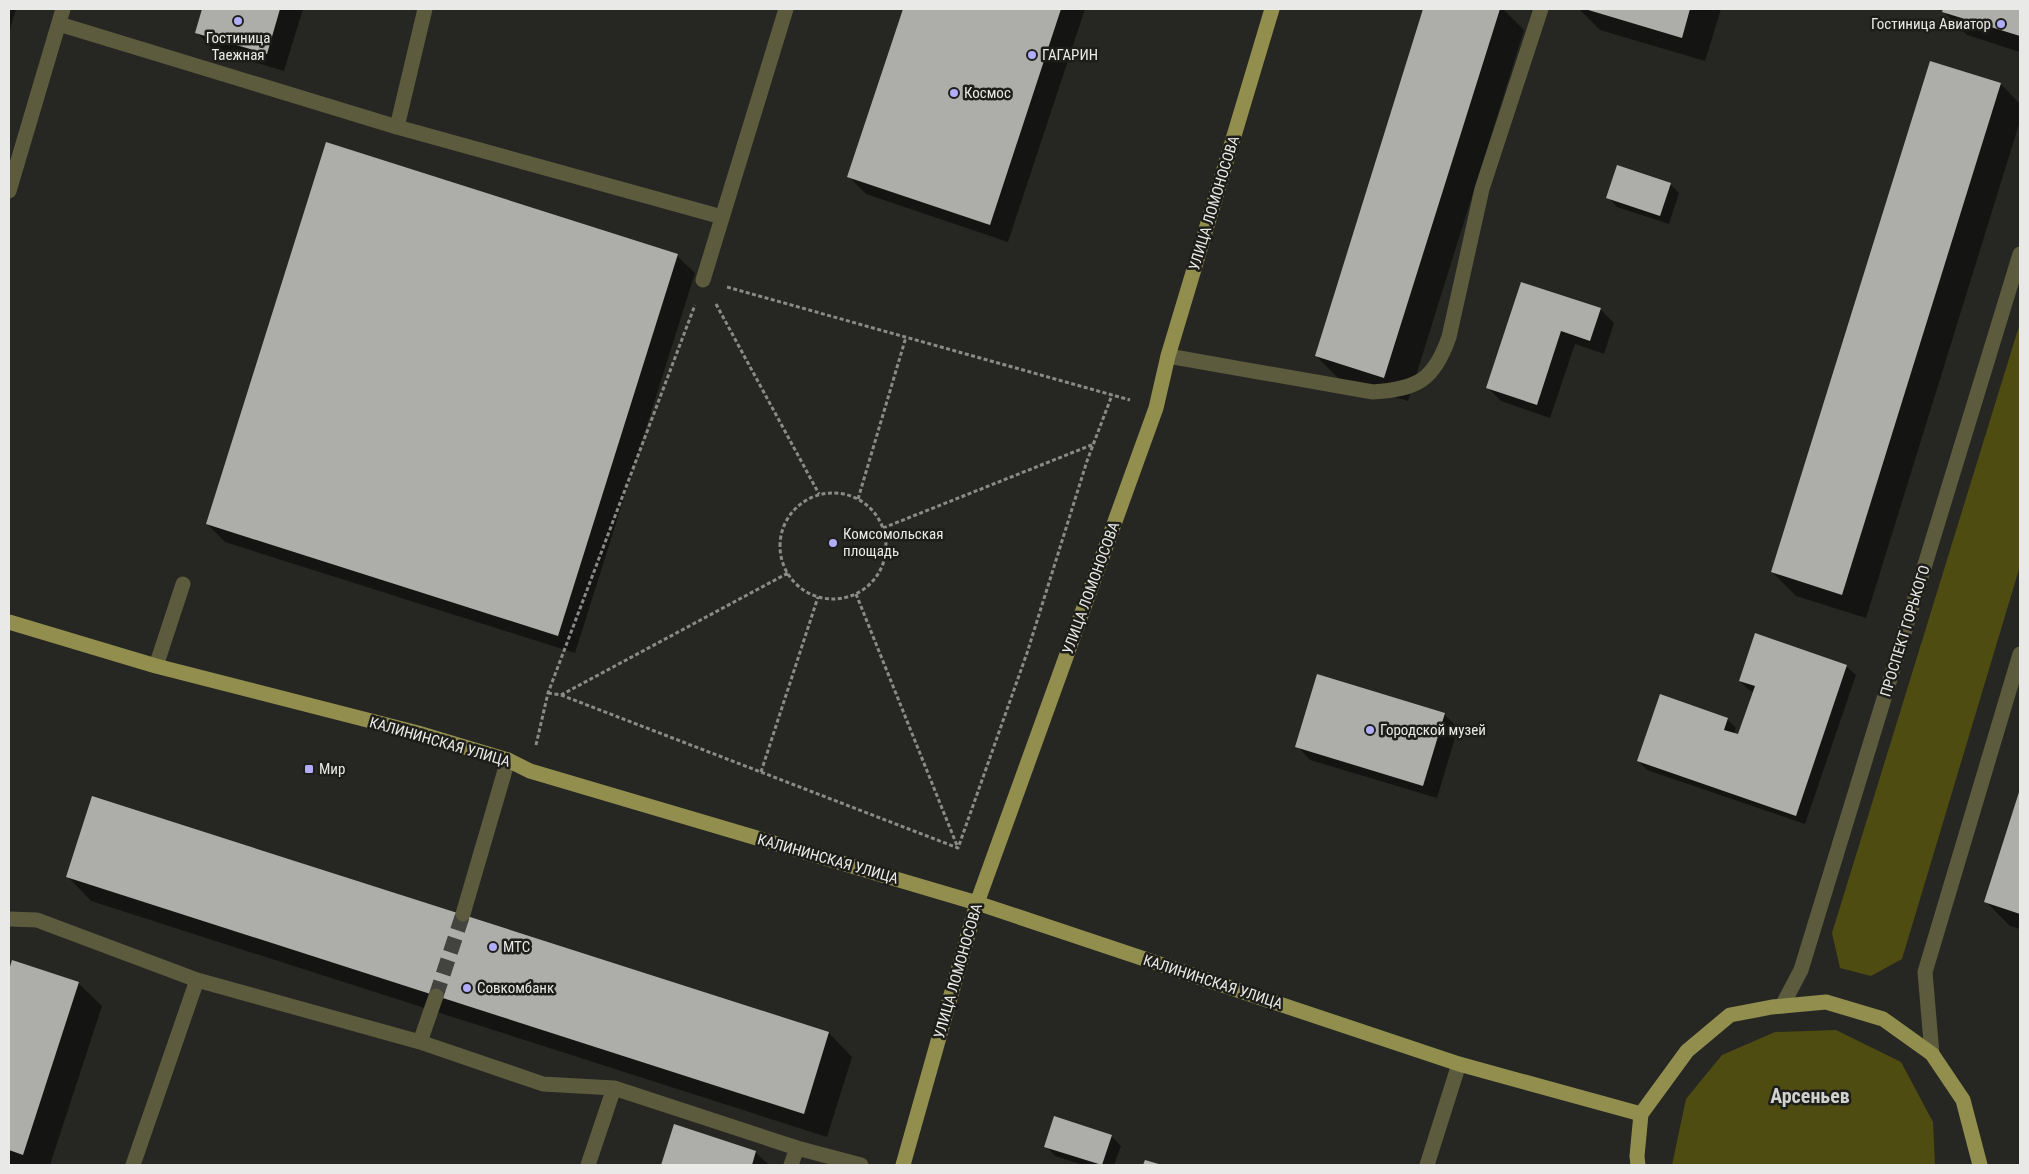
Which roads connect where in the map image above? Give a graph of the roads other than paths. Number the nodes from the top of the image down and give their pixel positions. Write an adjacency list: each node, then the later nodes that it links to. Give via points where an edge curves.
1 (63, 9): 6 (street)
2 (425, 9): 7 (street)
3 (786, 9): 9 (street)
4 (1272, 9): 12 (main road, УЛИЦА ЛОМОНОСОВА)
5 (1541, 9): 12 (street, via 1482,189 1449,336 1432,373 1415,385 1373,392)
6 (58, 24): 7 (street); 8 (street)
7 (397, 127): 9 (street)
8 (9, 191)
9 (722, 218): 11 (street)
10 (2020, 254): 23 (street, ПРОСПЕКТ ГОРЬКОГО, via 1801,970)
11 (703, 280)
12 (1168, 356): 18 (main road, УЛИЦА ЛОМОНОСОВА, via 1156,408)
13 (183, 584): 16 (street)
14 (9, 622): 16 (main road, КАЛИНИНСКАЯ УЛИЦА)
15 (2020, 654): 25 (street, via 1925,972)
16 (156, 666): 17 (main road, КАЛИНИНСКАЯ УЛИЦА, via 418,733)
17 (508, 760): 18 (main road, КАЛИНИНСКАЯ УЛИЦА, via 530,771); 19 (street)
18 (977, 903): 26 (main road, КАЛИНИНСКАЯ УЛИЦА); 34 (main road, УЛИЦА ЛОМОНОСОВА)
19 (463, 914)
20 (9, 919): 21 (street, via 37,920)
21 (197, 980): 24 (street); 30 (street)
22 (436, 996): 24 (street)
23 (1782, 1006): 25 (main road, via 1826,1002 1883,1018); 28 (main road, via 1730,1015 1687,1051)
24 (420, 1042): 27 (street, via 543,1084)
25 (1932, 1054): 37 (main road, via 1963,1100)
26 (1459, 1064): 28 (main road, КАЛИНИНСКАЯ УЛИЦА); 35 (street)
27 (614, 1088): 29 (street); 31 (street)
28 (1641, 1114): 36 (main road)
29 (797, 1148): 32 (street); 33 (street)
30 (132, 1165)
31 (588, 1165)
32 (791, 1165)
33 (861, 1165)
34 (903, 1165)
35 (1427, 1165)
36 (1638, 1165)
37 (1980, 1165)

